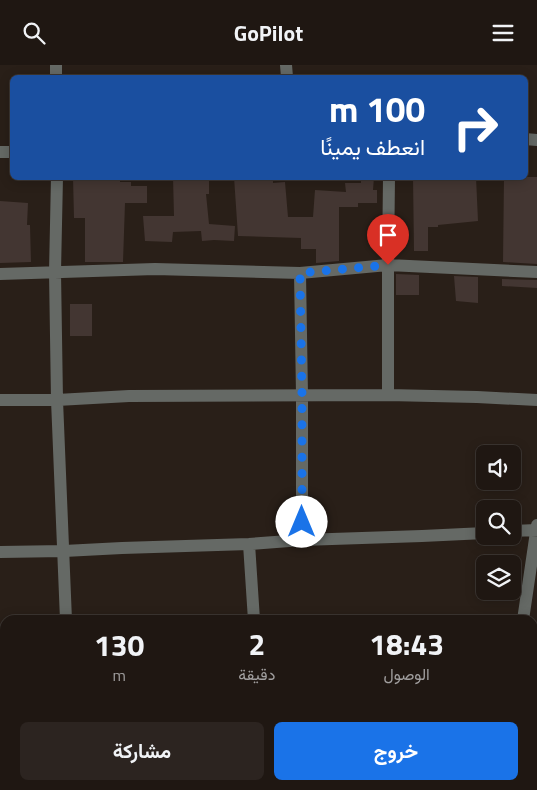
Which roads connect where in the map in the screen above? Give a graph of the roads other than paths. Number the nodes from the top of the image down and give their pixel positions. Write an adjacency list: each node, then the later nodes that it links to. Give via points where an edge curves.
1 (58, 180): 4 (street)
2 (390, 180): 3 (street)
3 (388, 265): 5 (street); 6 (street); 9 (street)
4 (55, 272): 6 (street, via 155,269); 7 (street); 11 (street)
5 (537, 272)
6 (300, 273): 8 (street)
7 (0, 274)
8 (302, 395): 9 (street); 11 (street, via 128,396); 16 (street)
9 (388, 395): 12 (street)
10 (0, 400): 11 (street)
11 (57, 400): 19 (street)
12 (537, 400)
13 (537, 528): 14 (street); 22 (street)
14 (521, 530)
15 (476, 533): 16 (street)
16 (302, 540): 17 (street)
17 (249, 544): 19 (street); 21 (street)
18 (0, 551): 19 (street)
19 (64, 551): 20 (street)
20 (66, 615)
21 (254, 615)
22 (524, 615)

